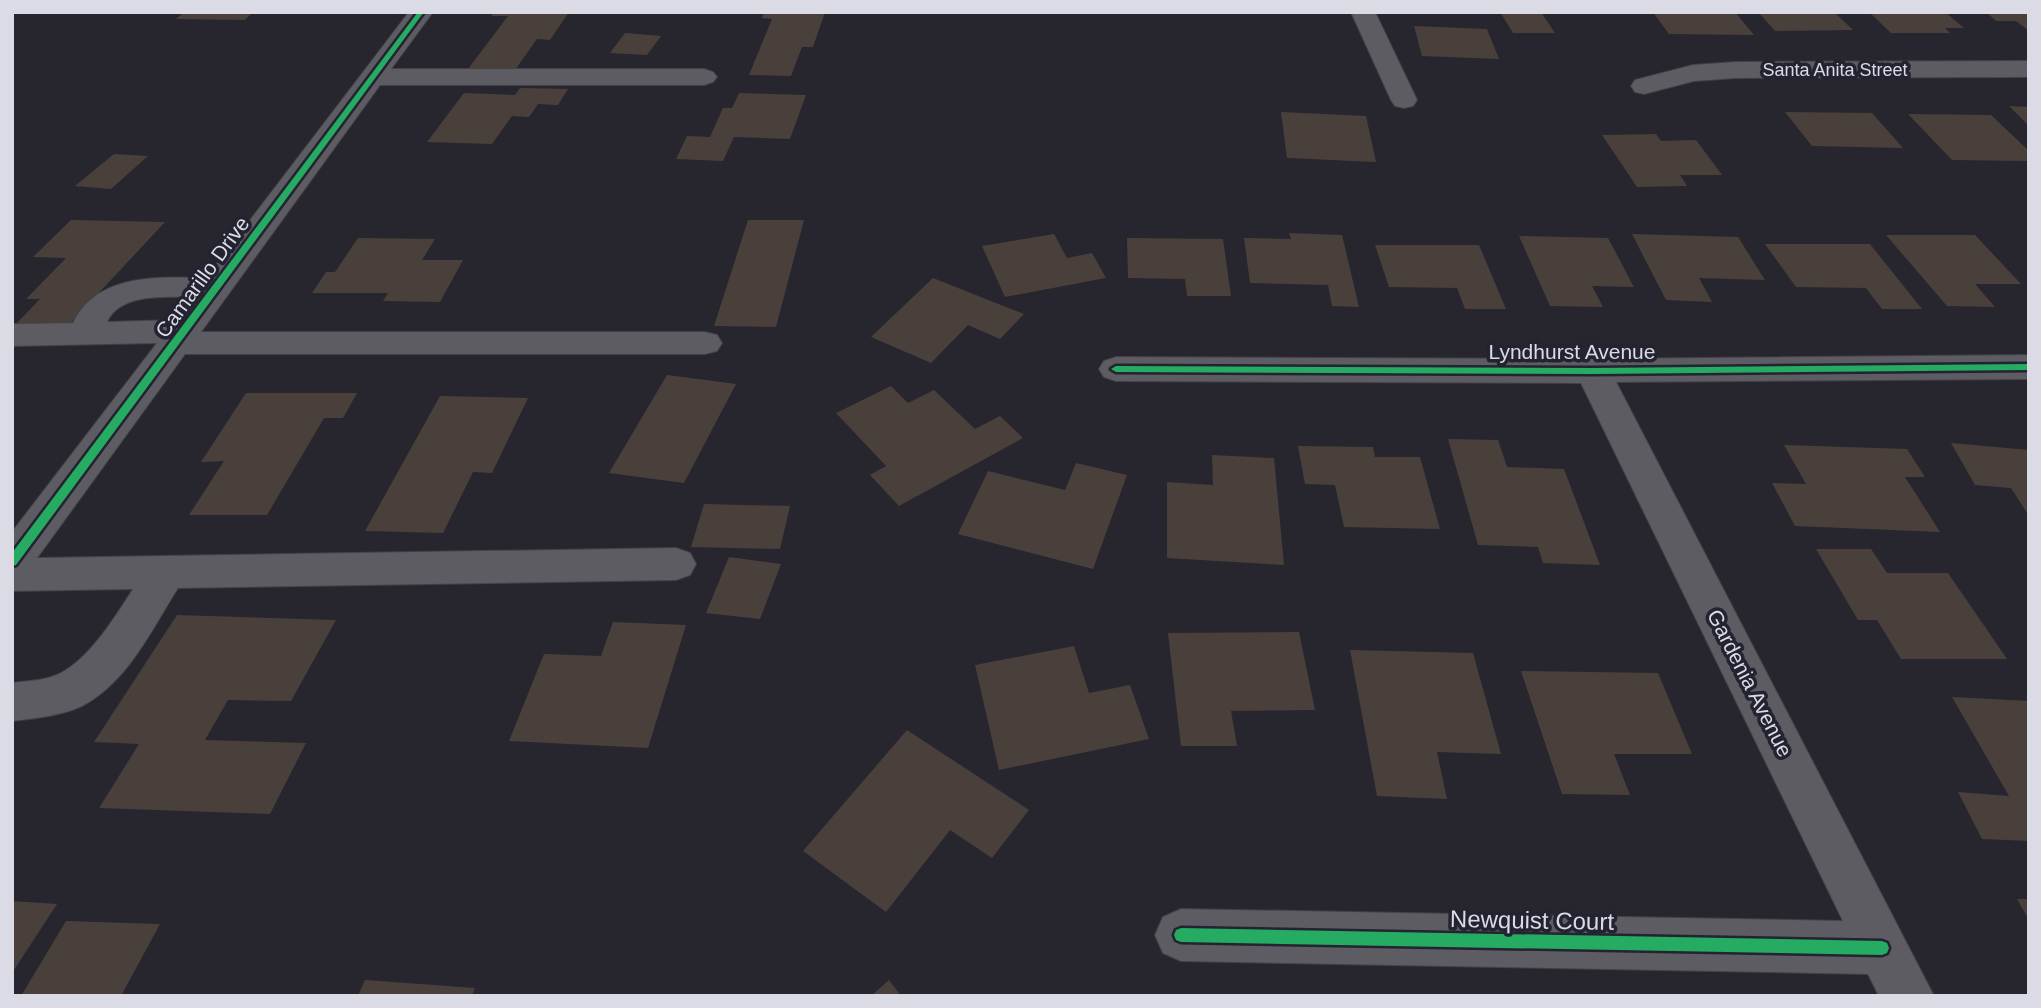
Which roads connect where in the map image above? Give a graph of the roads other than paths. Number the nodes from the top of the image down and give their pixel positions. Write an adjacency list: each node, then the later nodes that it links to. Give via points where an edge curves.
1 (421, 12): 4 (street, Camarillo Drive)
2 (1363, 12): 7 (street)
3 (2029, 69): 6 (street, Santa Anita Street, via 1736,70 1693,73)
4 (373, 77): 5 (street); 8 (street, Camarillo Drive)
5 (704, 77)
6 (1644, 86)
7 (1404, 100)
8 (218, 288): 9 (street, via 147,288 119,294 90,318 89,327); 11 (street, Camarillo Drive)
9 (95, 333): 10 (street); 11 (street)
10 (12, 335)
11 (181, 337): 12 (street); 16 (street, Camarillo Drive)
12 (705, 343)
13 (2029, 367): 15 (street, Lyndhurst Avenue)
14 (1116, 369): 15 (street, Lyndhurst Avenue)
15 (1593, 371): 22 (street, Gardenia Avenue)
16 (12, 562)
17 (676, 564): 18 (street)
18 (167, 572): 19 (street); 20 (street, via 89,678 63,693)
19 (12, 575)
20 (12, 702)
21 (1181, 935): 22 (street, Newquist Court)
22 (1882, 947): 23 (street, Gardenia Avenue)
23 (1907, 996)

